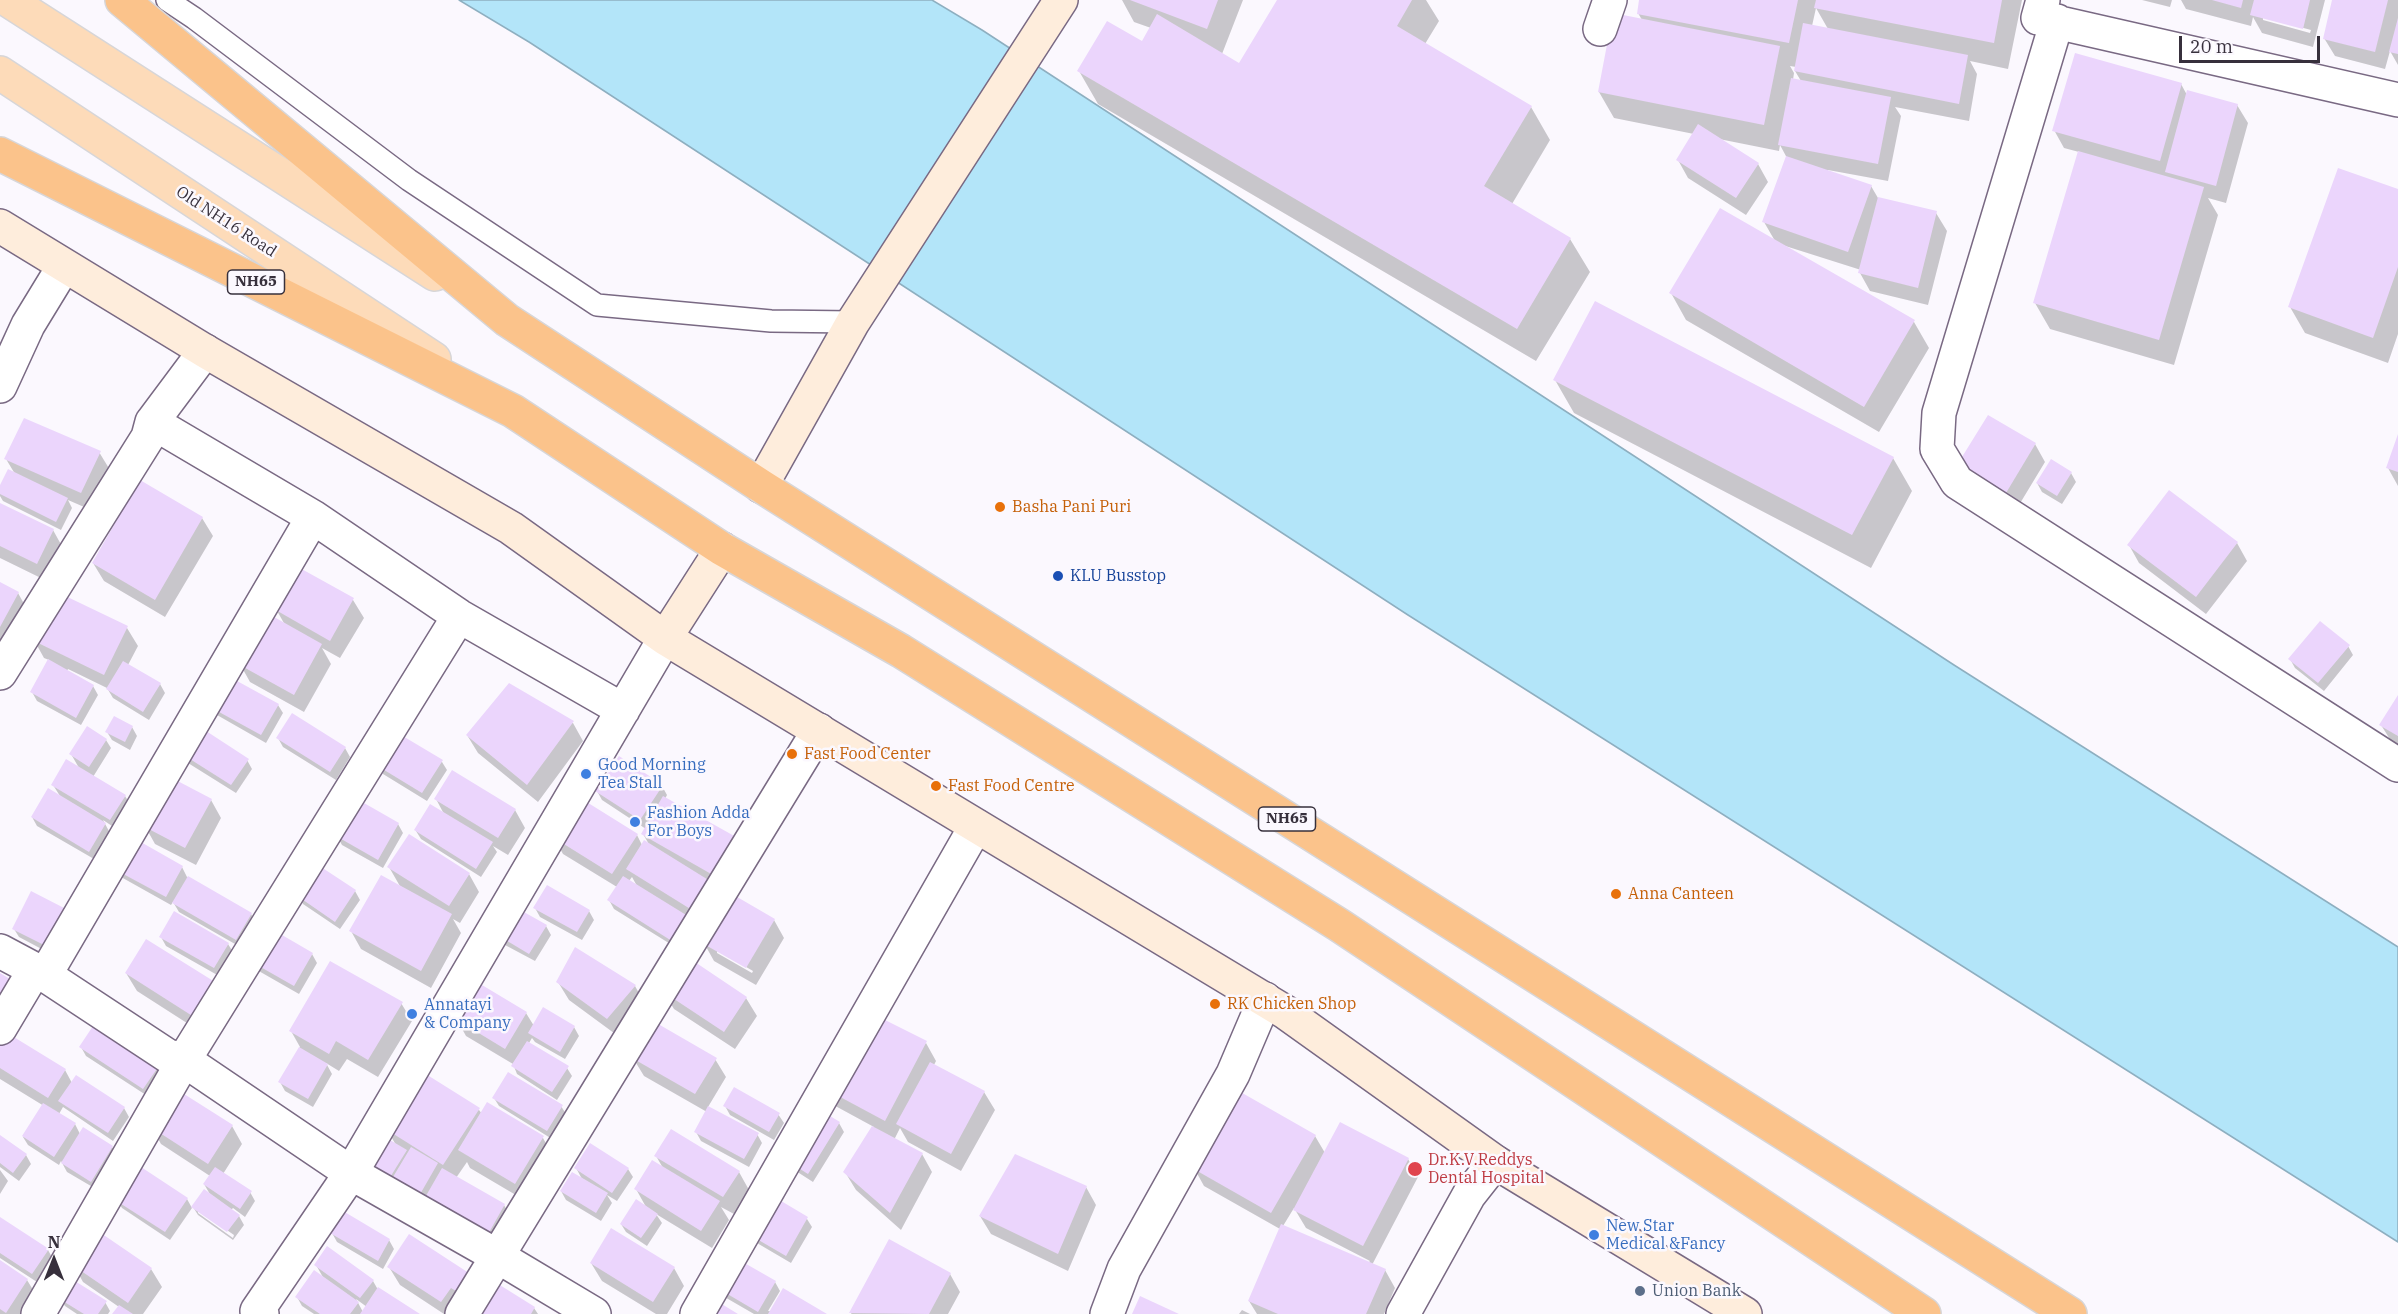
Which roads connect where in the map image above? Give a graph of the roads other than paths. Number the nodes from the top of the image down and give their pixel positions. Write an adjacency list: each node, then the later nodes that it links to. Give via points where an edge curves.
1 (8, 0): 11 (main road)
2 (122, 0): 11 (highway, NH65)
3 (167, 0): 12 (lane, via 409,180 597,305 771,321)
4 (1061, 0): 12 (street)
5 (2050, 11): 7 (street); 25 (street, via 1940,413 1937,449 1958,482)
6 (0, 73): 15 (main road, Old NH16 Road)
7 (2398, 100)
8 (0, 153): 15 (highway, NH65)
9 (0, 226): 10 (street)
10 (64, 266): 13 (street); 14 (street, via 28,325)
11 (507, 321): 17 (highway, NH65)
12 (853, 322): 17 (street)
13 (205, 351): 16 (street); 21 (street, via 511,528)
14 (0, 386)
15 (513, 411): 19 (highway, NH65)
16 (152, 423): 18 (street); 22 (street, via 148,436)
17 (761, 486): 44 (highway, NH65)
18 (313, 517): 20 (street); 28 (street)
19 (722, 549): 21 (street); 43 (highway, NH65, via 901,651 1329,919)
20 (459, 616): 23 (street); 31 (street)
21 (665, 638): 23 (street); 24 (street)
22 (0, 673)
23 (623, 710): 33 (street)
24 (819, 730): 26 (street); 34 (street)
25 (2398, 765)
26 (976, 826): 29 (street); 39 (street)
27 (0, 951): 28 (street)
28 (40, 973): 30 (street); 31 (street, via 168,1056)
29 (1265, 999): 32 (street); 40 (street, via 1233,1074 1124,1269)
30 (0, 1028)
31 (184, 1060): 33 (street); 36 (street)
32 (1495, 1162): 41 (street, via 1469,1195); 42 (street)
33 (351, 1173): 34 (street); 35 (street)
34 (497, 1256): 37 (street); 38 (street)
35 (258, 1313)
36 (38, 1314)
37 (462, 1314)
38 (594, 1314)
39 (697, 1314)
40 (1107, 1314)
41 (1403, 1314)
42 (1744, 1314)
43 (1924, 1314)
44 (2070, 1314)

